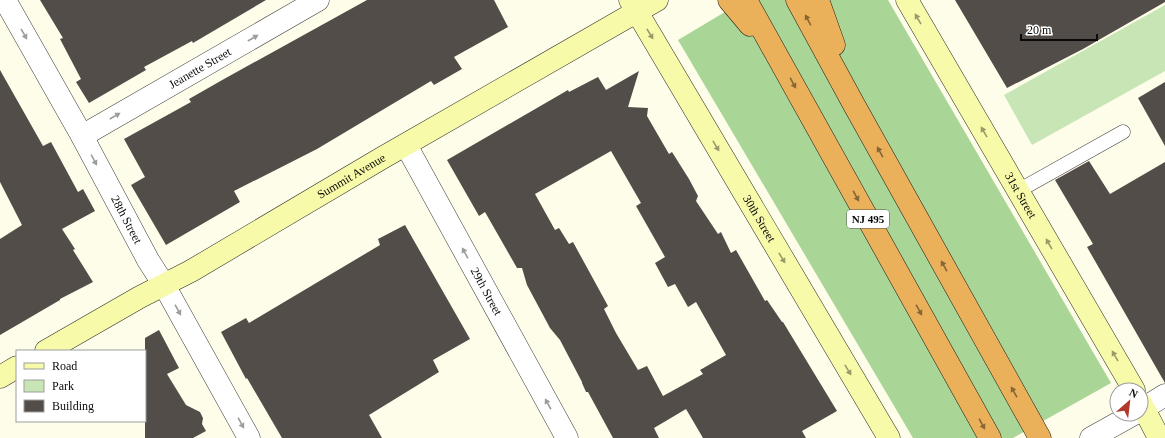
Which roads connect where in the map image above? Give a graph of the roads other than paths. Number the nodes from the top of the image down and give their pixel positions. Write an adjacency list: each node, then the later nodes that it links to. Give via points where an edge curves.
1 (5, 0): 13 (street, 28th Street, one-way to 13)
2 (318, 0): 13 (street, Jeanette Street, one-way to 2)
3 (657, 0): 9 (main road, Summit Avenue)
4 (728, 0): 10 (highway)
5 (746, 0): 10 (highway, NJ 495)
6 (798, 0): 11 (highway, one-way to 6)
7 (818, 0): 11 (highway)
8 (907, 0): 15 (main road, 31st Street, one-way to 8)
9 (633, 6): 14 (main road, Summit Avenue); 27 (main road, 30th Street, one-way to 27)
10 (779, 58): 28 (highway, NJ 495, one-way to 28)
11 (853, 103): 29 (highway, one-way to 11)
12 (1123, 132): 15 (lane)
13 (82, 136): 16 (street, 28th Street, one-way to 16)
14 (406, 145): 16 (main road, Summit Avenue); 26 (street, 29th Street, one-way to 14)
15 (1018, 191): 20 (main road, 31st Street, one-way to 15)
16 (164, 285): 17 (main road, Summit Avenue); 25 (street, 28th Street, one-way to 25)
17 (48, 350)
18 (16, 368): 19 (main road)
19 (0, 377)
20 (1126, 382)
21 (1165, 395): 22 (street)
22 (1149, 401)
23 (1114, 422): 30 (street)
24 (1149, 422): 31 (main road, 31st Street)
25 (250, 438)
26 (567, 438)
27 (889, 438)
28 (990, 438)
29 (1040, 438)
30 (1091, 438)
31 (1158, 438)

